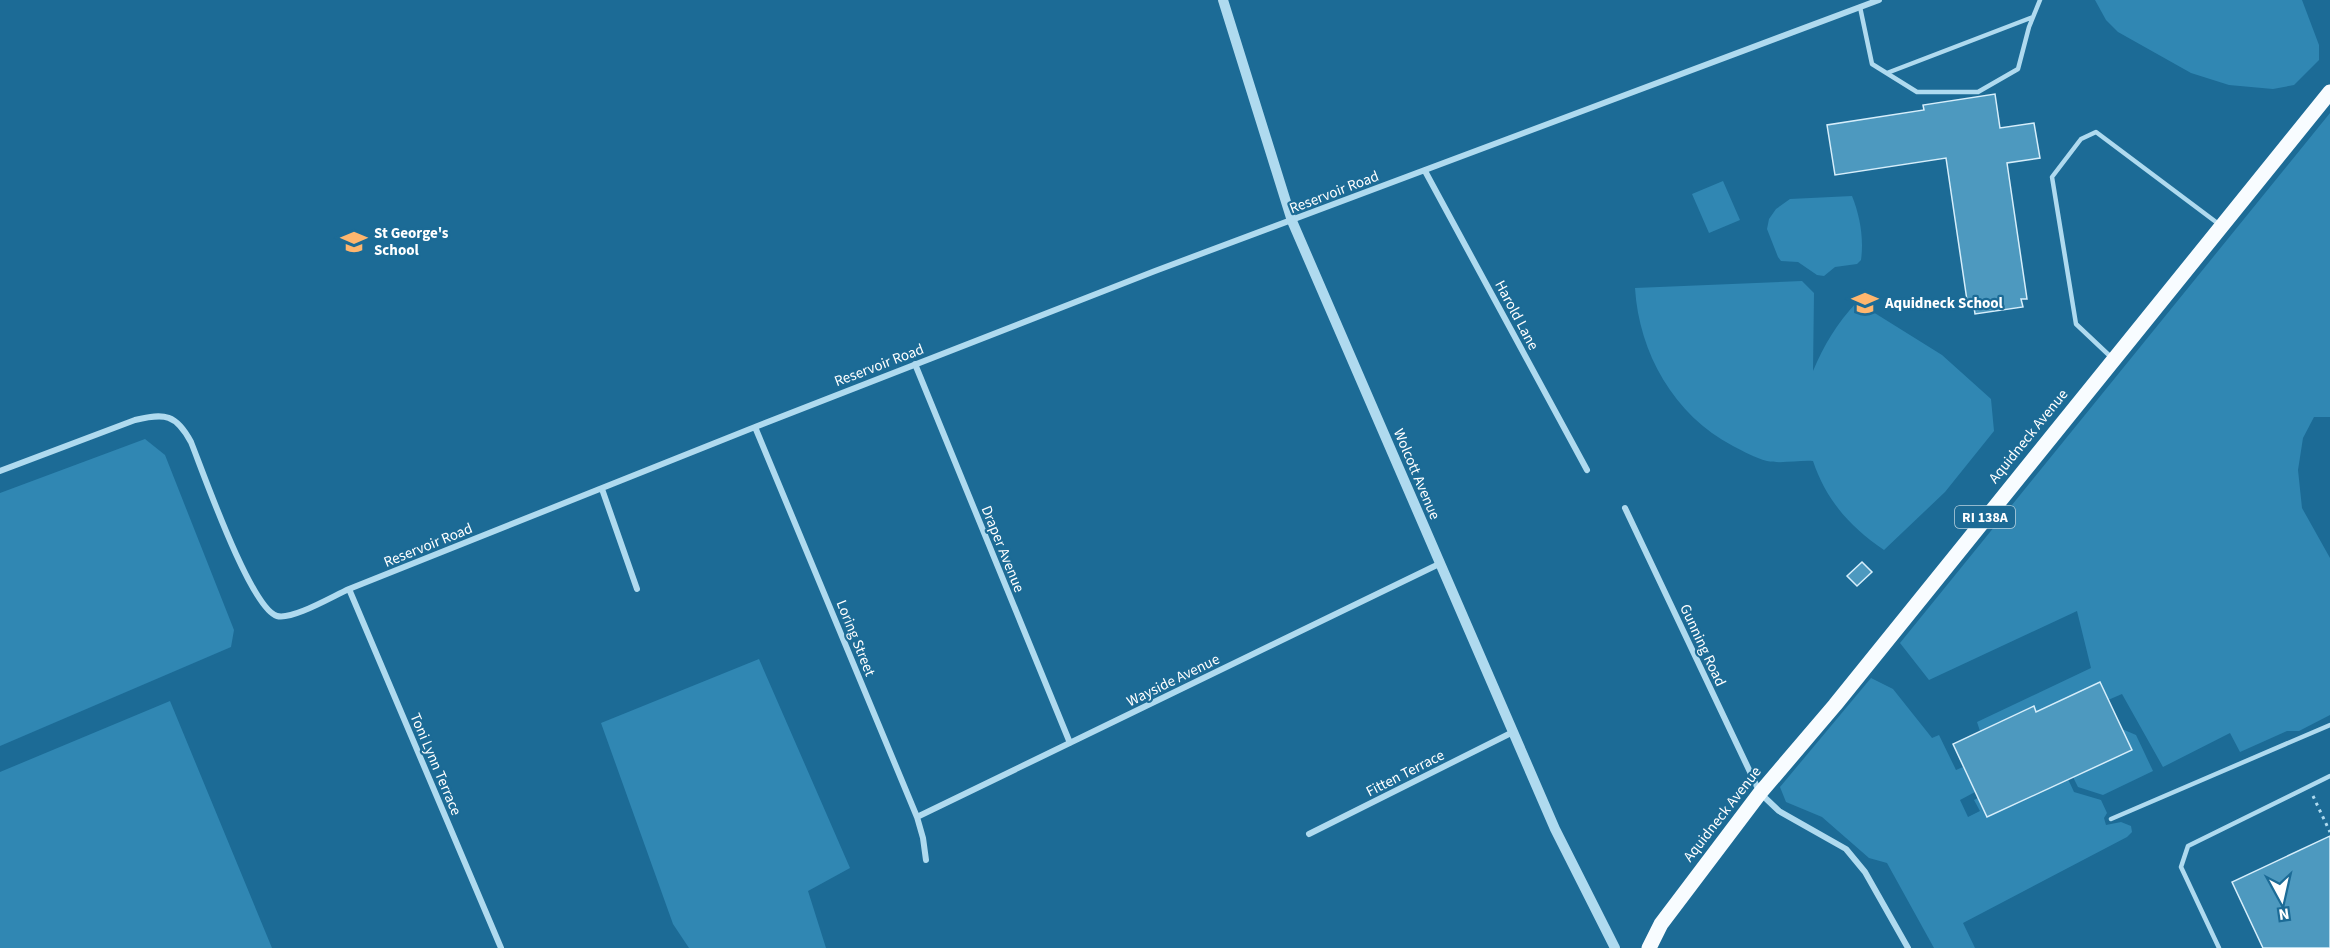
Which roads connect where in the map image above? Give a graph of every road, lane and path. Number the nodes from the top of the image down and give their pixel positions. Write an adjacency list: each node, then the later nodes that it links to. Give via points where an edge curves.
1 (1223, 0): 9 (street, Wolcott Avenue)
2 (1878, 0): 4 (street, Reservoir Road)
3 (2040, 0): 5 (lane)
4 (1860, 7): 6 (lane, via 1872,64); 8 (street, Reservoir Road)
5 (2033, 17): 6 (lane); 6 (lane, via 2018,69 1978,92 1917,92)
6 (1887, 73)
7 (2330, 92): 10 (main road, Aquidneck Avenue / RI 138A)
8 (1425, 171): 9 (street, Reservoir Road); 14 (street, Harold Lane)
9 (1292, 221): 12 (street, Reservoir Road); 18 (street, Wolcott Avenue)
10 (2222, 226): 11 (main road, Aquidneck Avenue / RI 138A); 11 (lane, via 2096,132 2081,139 2052,177 2076,324)
11 (2113, 360): 26 (main road, Aquidneck Avenue / RI 138A)
12 (915, 364): 13 (street, Reservoir Road); 23 (street, Draper Avenue)
13 (755, 427): 16 (street, Reservoir Road); 27 (street, Loring Street)
14 (1587, 470)
15 (0, 471): 19 (street, Reservoir Road, via 135,420 167,416 187,434 245,574 269,612 287,617)
16 (602, 489): 19 (street, Reservoir Road); 20 (street)
17 (1625, 508): 26 (street, Gunning Road)
18 (1439, 564): 22 (street, Wolcott Avenue); 23 (street, Wayside Avenue)
19 (349, 589): 32 (street, Toni Lynn Terrace)
20 (637, 589)
21 (2330, 725): 28 (lane)
22 (1513, 732): 30 (street, Fitten Terrace); 33 (street, Wolcott Avenue, via 1555,829)
23 (1070, 743): 27 (street, Wayside Avenue)
24 (2330, 776): 25 (lane)
25 (2309, 787): 29 (path); 36 (lane, via 2188,846 2181,867)
26 (1760, 793): 34 (main road, Aquidneck Avenue / RI 138A, via 1661,924); 35 (street, via 1779,811 1846,849 1865,872)
27 (917, 817): 31 (street, Loring Street)
28 (2110, 819)
29 (2330, 832)
30 (1309, 834)
31 (926, 860)
32 (501, 948)
33 (1615, 948)
34 (1648, 948)
35 (1908, 948)
36 (2219, 948)

